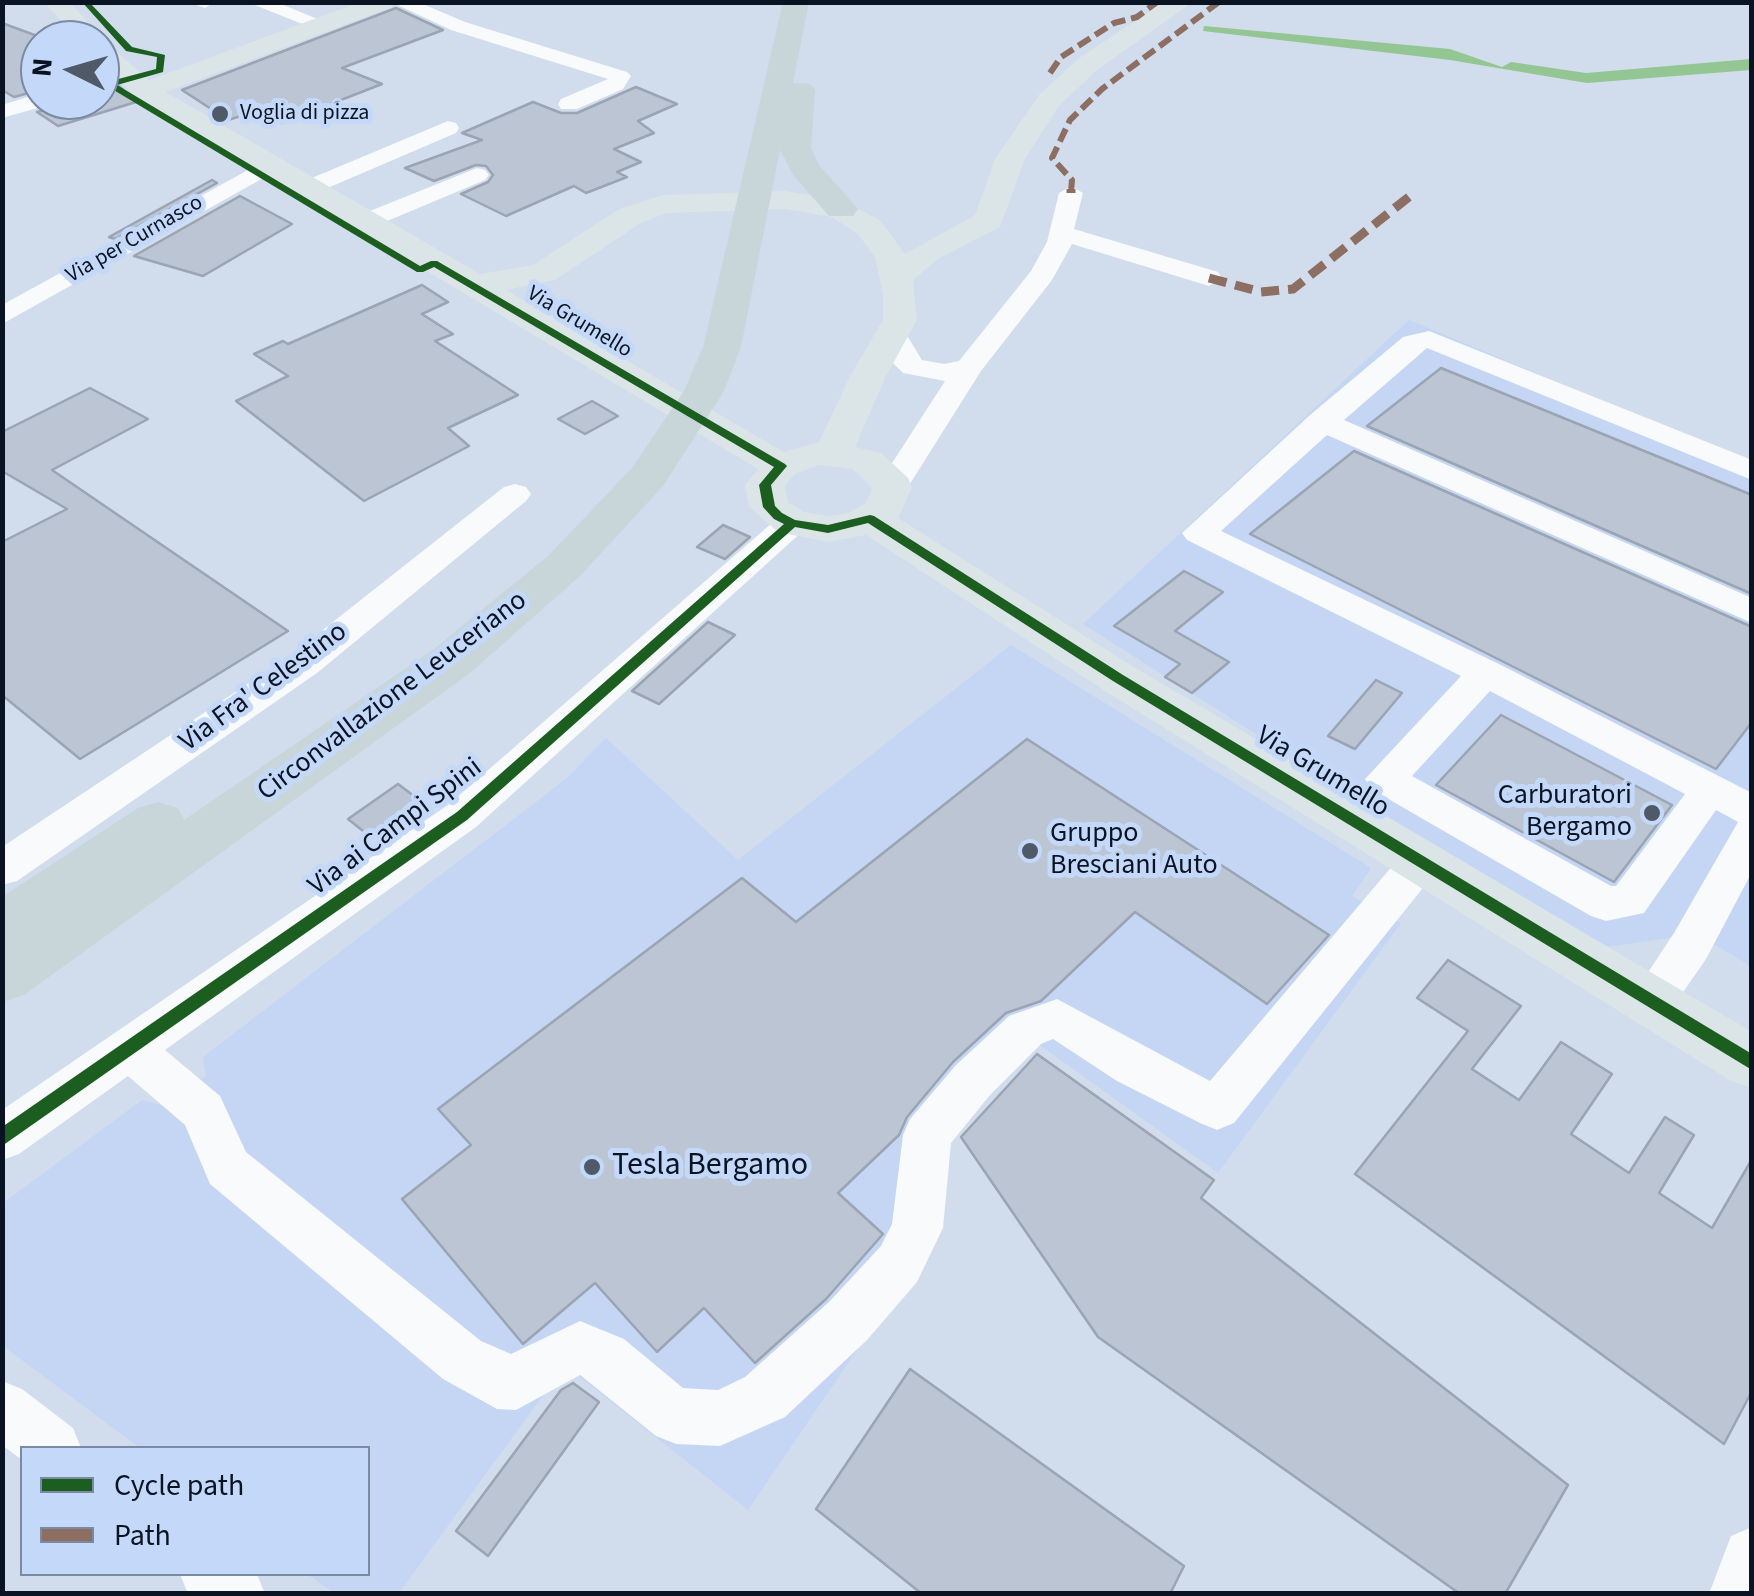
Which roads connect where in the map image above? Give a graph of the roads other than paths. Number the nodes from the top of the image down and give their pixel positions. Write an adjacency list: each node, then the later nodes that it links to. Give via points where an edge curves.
1 (256, 2): 7 (street)
2 (384, 2): 7 (main road)
3 (400, 2): 9 (street, via 620,76)
4 (771, 2): 15 (highway, Circonvallazione Leuceriano)
5 (1181, 2): 20 (main road, via 1088,64 1049,101 1010,159 989,220)
6 (792, 17): 15 (highway, Circonvallazione Leuceriano); 16 (highway, via 804,53 795,148)
7 (322, 26): 8 (main road)
8 (123, 82): 11 (main road, Via Grumello)
9 (568, 104)
10 (448, 128): 13 (street)
11 (268, 166): 13 (main road, Via Grumello); 24 (street, Via per Curnasco)
12 (477, 175): 17 (street)
13 (308, 188): 17 (main road, Via Grumello)
14 (1071, 193): 19 (street)
15 (739, 200): 27 (highway, Circonvallazione Leuceriano); 27 (highway, Circonvallazione Leuceriano, via 734,308)
16 (841, 209): 18 (main road); 23 (main road, via 786,200 663,204 630,216 543,273)
17 (364, 222): 23 (main road, Via Grumello)
18 (868, 227): 20 (main road, via 916,238); 21 (main road, via 884,244)
19 (1060, 236): 22 (street); 26 (street, via 1043,274)
20 (958, 238): 21 (main road)
21 (897, 277): 25 (main road, via 900,320)
22 (1209, 278)
23 (471, 286): 27 (main road, Via Grumello)
24 (2, 316)
25 (893, 335): 26 (street, via 913,367 944,373); 29 (main road)
26 (969, 366): 33 (street)
27 (678, 395): 30 (main road, Via Grumello); 42 (highway, Circonvallazione Leuceriano, via 562,524 467,606 303,726); 43 (highway, Circonvallazione Leuceriano, via 648,477 564,566 452,660)
28 (1321, 421): 31 (street, via 1413,343 1430,340); 35 (street); 36 (street, via 1199,533)
29 (834, 454): 30 (main road); 33 (main road, via 867,460 888,478)
30 (781, 466): 34 (main road, via 764,496)
31 (1752, 471)
32 (515, 494): 41 (street, Via Fra' Celestino, via 304,664)
33 (881, 504): 34 (main road, via 828,529); 40 (main road, Via Grumello, via 1118,678)
34 (792, 524): 45 (street, Via ai Campi Spini, via 462,816)
35 (1752, 612)
36 (1486, 673): 37 (street); 37 (street, via 1385,779 1606,904 1630,901)
37 (1710, 789): 38 (street)
38 (1752, 810)
39 (1752, 832): 44 (street)
40 (1420, 862): 44 (main road, Via Grumello); 45 (street, via 1217,1108 1056,1018 1025,1030 927,1135 917,1228 899,1264 765,1397 720,1418 676,1416 605,1358 580,1348 516,1382 497,1380 462,1360 228,1168 203,1111)
41 (2, 869)
42 (2, 928)
43 (2, 977)
44 (1652, 1001): 46 (main road, Via Grumello)
45 (130, 1049): 47 (street, Via ai Campi Spini)
46 (1752, 1063)
47 (2, 1138)
48 (2, 1408): 49 (street)
49 (50, 1446)
50 (1752, 1557): 53 (street)
51 (212, 1576): 52 (street)
52 (235, 1594)
53 (1739, 1594)

